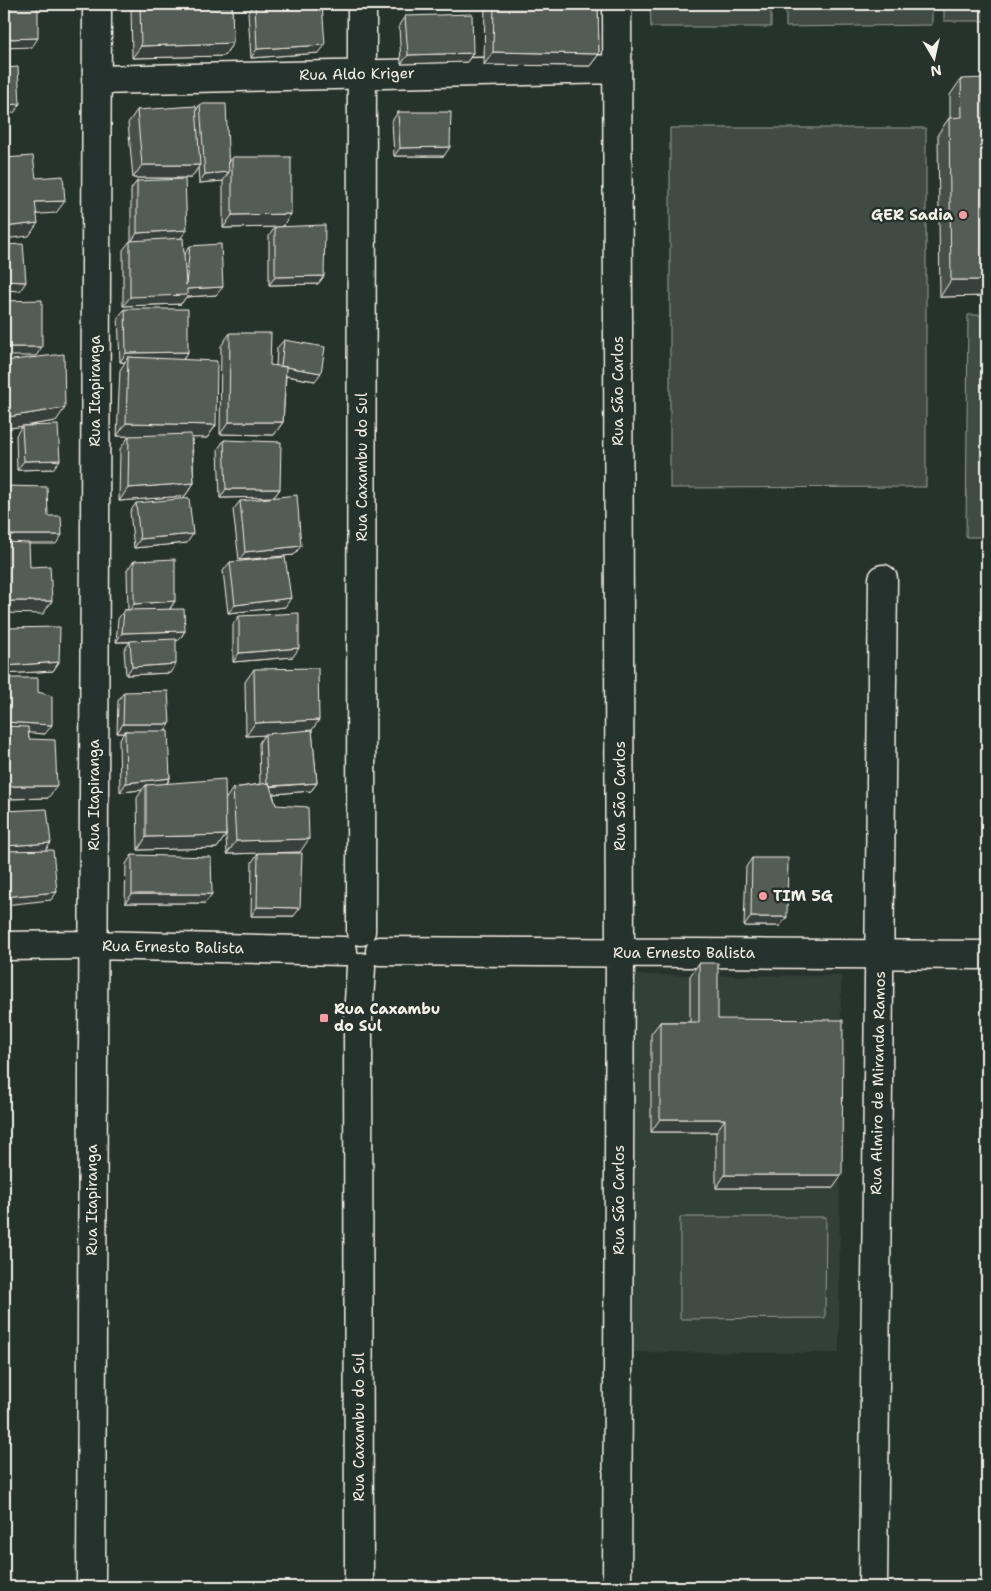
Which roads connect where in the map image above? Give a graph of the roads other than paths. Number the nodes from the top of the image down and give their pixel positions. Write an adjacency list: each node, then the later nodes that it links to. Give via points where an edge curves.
1 (97, 4): 6 (street, Rua Itapiranga)
2 (362, 4): 5 (street, Rua Caxambu do Sul)
3 (617, 4): 4 (street, Rua São Carlos)
4 (617, 69): 5 (street, Rua Aldo Kriger); 10 (street, Rua São Carlos)
5 (363, 74): 6 (street, Rua Aldo Kriger); 13 (street, Rua Caxambu do Sul, via 361,930 350,935 343,945)
6 (96, 80): 8 (street, Rua Itapiranga)
7 (883, 579): 11 (street, Rua Almiro de Miranda Ramos)
8 (93, 945): 9 (street, Rua Ernesto Balista); 13 (street, Rua Ernesto Balista); 14 (street, Rua Itapiranga)
9 (4, 946)
10 (620, 952): 11 (street, Rua Ernesto Balista); 13 (street, Rua Ernesto Balista); 16 (street, Rua São Carlos)
11 (879, 954): 12 (street, Rua Ernesto Balista); 17 (street, Rua Almiro de Miranda Ramos)
12 (987, 954)
13 (361, 957): 15 (street, Rua Caxambu do Sul, via 358,1019)
14 (91, 1587)
15 (359, 1587)
16 (617, 1587)
17 (873, 1587)

